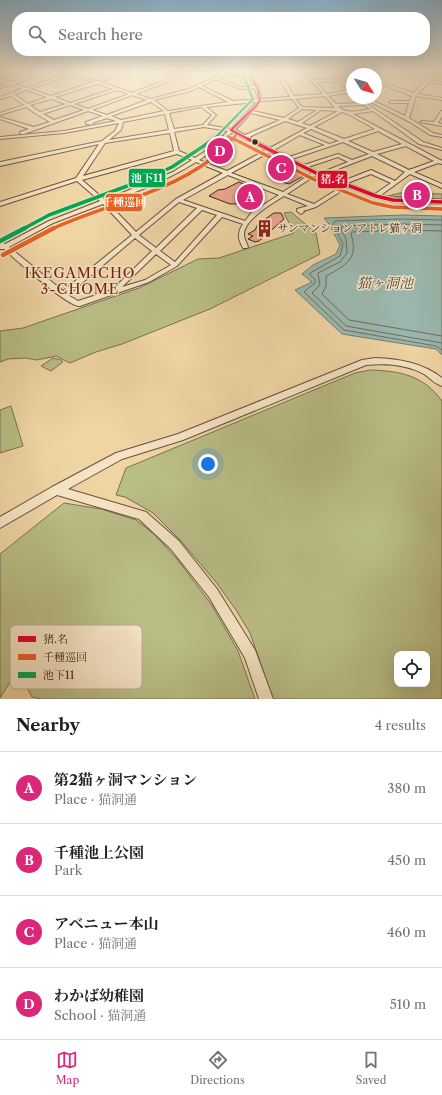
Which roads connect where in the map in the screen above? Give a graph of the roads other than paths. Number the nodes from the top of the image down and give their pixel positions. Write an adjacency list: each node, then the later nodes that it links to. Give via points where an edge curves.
1 (24, 104): 15 (street)
2 (34, 104): 15 (street)
3 (73, 104): 19 (street); 27 (street)
4 (106, 104): 19 (street)
5 (141, 104): 28 (street)
6 (156, 104): 22 (street)
7 (220, 104): 16 (street)
8 (257, 104): 23 (street)
9 (297, 104): 17 (street)
10 (334, 104): 18 (street)
11 (360, 104): 18 (street)
12 (363, 104): 21 (street)
13 (378, 104): 46 (street, via 412,120 432,134)
14 (411, 104): 29 (street)
15 (27, 106): 26 (street); 27 (street)
16 (202, 106): 22 (street); 39 (street, via 214,116)
17 (301, 108): 20 (street); 31 (street)
18 (338, 109): 20 (street); 25 (street); 40 (street)
19 (88, 110): 28 (street); 33 (street)
20 (320, 110): 35 (street)
21 (373, 110): 25 (street); 52 (street)
22 (167, 112): 32 (street); 43 (street)
23 (250, 112): 31 (street); 44 (street)
24 (442, 112): 36 (street)
25 (349, 113): 42 (street)
26 (0, 114)
27 (39, 114): 33 (street)
28 (106, 116): 32 (street); 38 (street, via 88,123)
29 (407, 117)
30 (0, 118): 41 (street)
31 (285, 119): 35 (street); 47 (street)
32 (121, 121): 38 (street); 51 (street, via 120,130)
33 (54, 122): 41 (street)
34 (422, 122): 36 (street)
35 (299, 123): 40 (street)
36 (435, 124): 37 (street)
37 (442, 125)
38 (95, 126): 49 (street)
39 (204, 126): 43 (street); 44 (street)
40 (312, 127): 45 (street); 50 (street)
41 (34, 129): 49 (street)
42 (379, 129): 50 (street); 54 (street)
43 (173, 130): 51 (street); 58 (street)
44 (231, 130): 47 (street); 61 (street, via 215,147)
45 (301, 134): 55 (street); 57 (street)
46 (442, 136)
47 (245, 137): 57 (street)
48 (0, 138): 49 (street)
49 (11, 138): 53 (street)
50 (343, 141): 55 (street); 59 (street)
51 (102, 142): 64 (street); 69 (street)
52 (422, 142): 54 (street); 56 (street)
53 (0, 145)
54 (408, 145): 59 (street); 63 (street)
55 (328, 146): 60 (street)
56 (442, 149)
57 (271, 150): 60 (street); 67 (street)
58 (177, 152): 61 (street); 69 (street)
59 (373, 154): 62 (street); 66 (street)
60 (288, 159): 65 (street)
61 (196, 160): 67 (street); 76 (street, via 162,179)
62 (352, 162): 65 (street, via 338,155); 68 (street)
63 (440, 162): 66 (street)
64 (0, 164)
65 (304, 166): 68 (street)
66 (409, 172): 70 (street); 72 (street)
67 (227, 173): 73 (street); 75 (street)
68 (318, 173): 71 (street); 73 (street)
69 (78, 179): 76 (street); 78 (street)
70 (395, 183): 71 (street, via 371,172); 74 (street)
71 (345, 184): 74 (street); 79 (street)
72 (442, 186)
73 (283, 195): 79 (street); 83 (street, via 254,214)
74 (376, 196): 77 (street, via 393,200)
75 (178, 200): 80 (street); 84 (street)
76 (104, 202): 84 (street); 85 (street, via 51,222)
77 (442, 202)
78 (0, 204)
79 (314, 206): 81 (street, via 299,210)
80 (201, 208): 82 (street); 87 (street)
81 (301, 212)
82 (221, 214): 83 (street); 88 (street)
83 (246, 223): 86 (street, via 241,235)
84 (136, 235): 87 (street); 90 (street)
85 (2, 246): 90 (street)
86 (245, 247)
87 (156, 250): 88 (street); 89 (street)
88 (175, 265): 89 (street, via 147,281)
89 (112, 292): 90 (street, via 77,304)
90 (63, 295)
91 (442, 383): 92 (street, via 434,376 410,365 378,360 365,362 180,438 119,456)
92 (56, 490): 93 (street); 94 (street, via 142,515 175,545 213,593 230,620 250,655)
93 (0, 523)
94 (266, 699)

